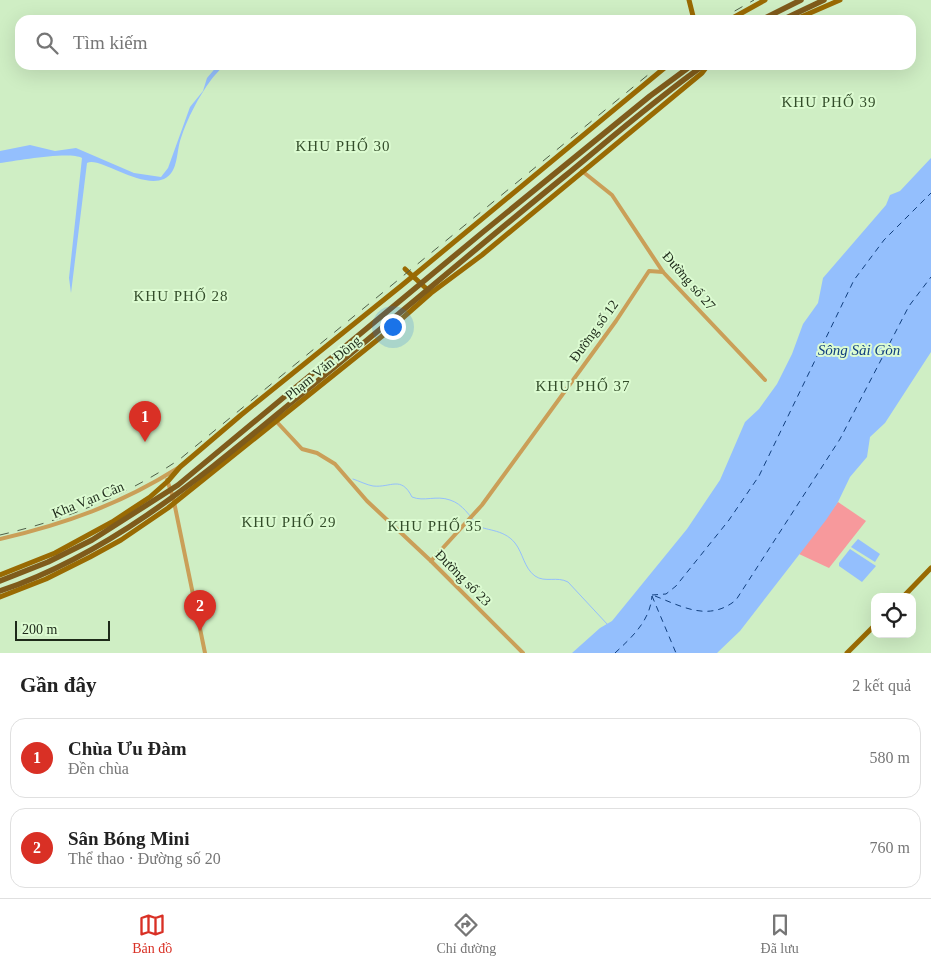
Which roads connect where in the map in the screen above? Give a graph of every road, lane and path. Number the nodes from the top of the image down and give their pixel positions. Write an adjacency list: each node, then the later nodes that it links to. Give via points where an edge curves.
1 (688, 0): 6 (main road)
2 (765, 0): 7 (main road)
3 (801, 0): 8 (highway)
4 (824, 0): 9 (highway)
5 (840, 0): 10 (main road)
6 (692, 15)
7 (738, 15)
8 (771, 15)
9 (792, 15)
10 (806, 15)
11 (662, 70): 18 (main road, Phạm Văn Đồng)
12 (685, 70): 19 (highway, Phạm Văn Đồng)
13 (698, 70): 20 (highway, Phạm Văn Đồng, via 617,132)
14 (705, 70): 15 (main road, Phạm Văn Đồng)
15 (582, 171): 17 (street, Đường số 27, via 612,195); 20 (main road, Phạm Văn Đồng, via 482,255)
16 (405, 268): 18 (main road)
17 (663, 272): 21 (street, Đường số 27); 28 (street, Đường số 12, via 650,271 477,510)
18 (412, 277): 19 (main road); 23 (main road, Phạm Văn Đồng)
19 (421, 284): 20 (main road); 24 (highway, Phạm Văn Đồng)
20 (429, 292): 22 (highway, Phạm Văn Đồng)
21 (764, 380)
22 (274, 420): 25 (highway, Phạm Văn Đồng); 28 (street, Đường số 23, via 302,449 317,453 334,464 367,502)
23 (166, 479): 24 (street); 27 (street, Kha Vạn Cân, via 81,516); 30 (main road, Phạm Văn Đồng, via 137,506 99,530 55,553)
24 (171, 490): 25 (street); 31 (highway, Phạm Văn Đồng, via 92,540)
25 (174, 500): 26 (highway, Phạm Văn Đồng); 36 (street)
26 (138, 525): 32 (highway, Phạm Văn Đồng, via 62,566); 34 (main road, Phạm Văn Đồng, via 80,562)
27 (0, 539)
28 (431, 561): 37 (street, Đường số 23)
29 (931, 568): 33 (main road)
30 (0, 575)
31 (0, 581)
32 (0, 591)
33 (907, 593)
34 (0, 597)
35 (871, 629): 38 (main road)
36 (205, 653)
37 (523, 653)
38 (847, 653)

